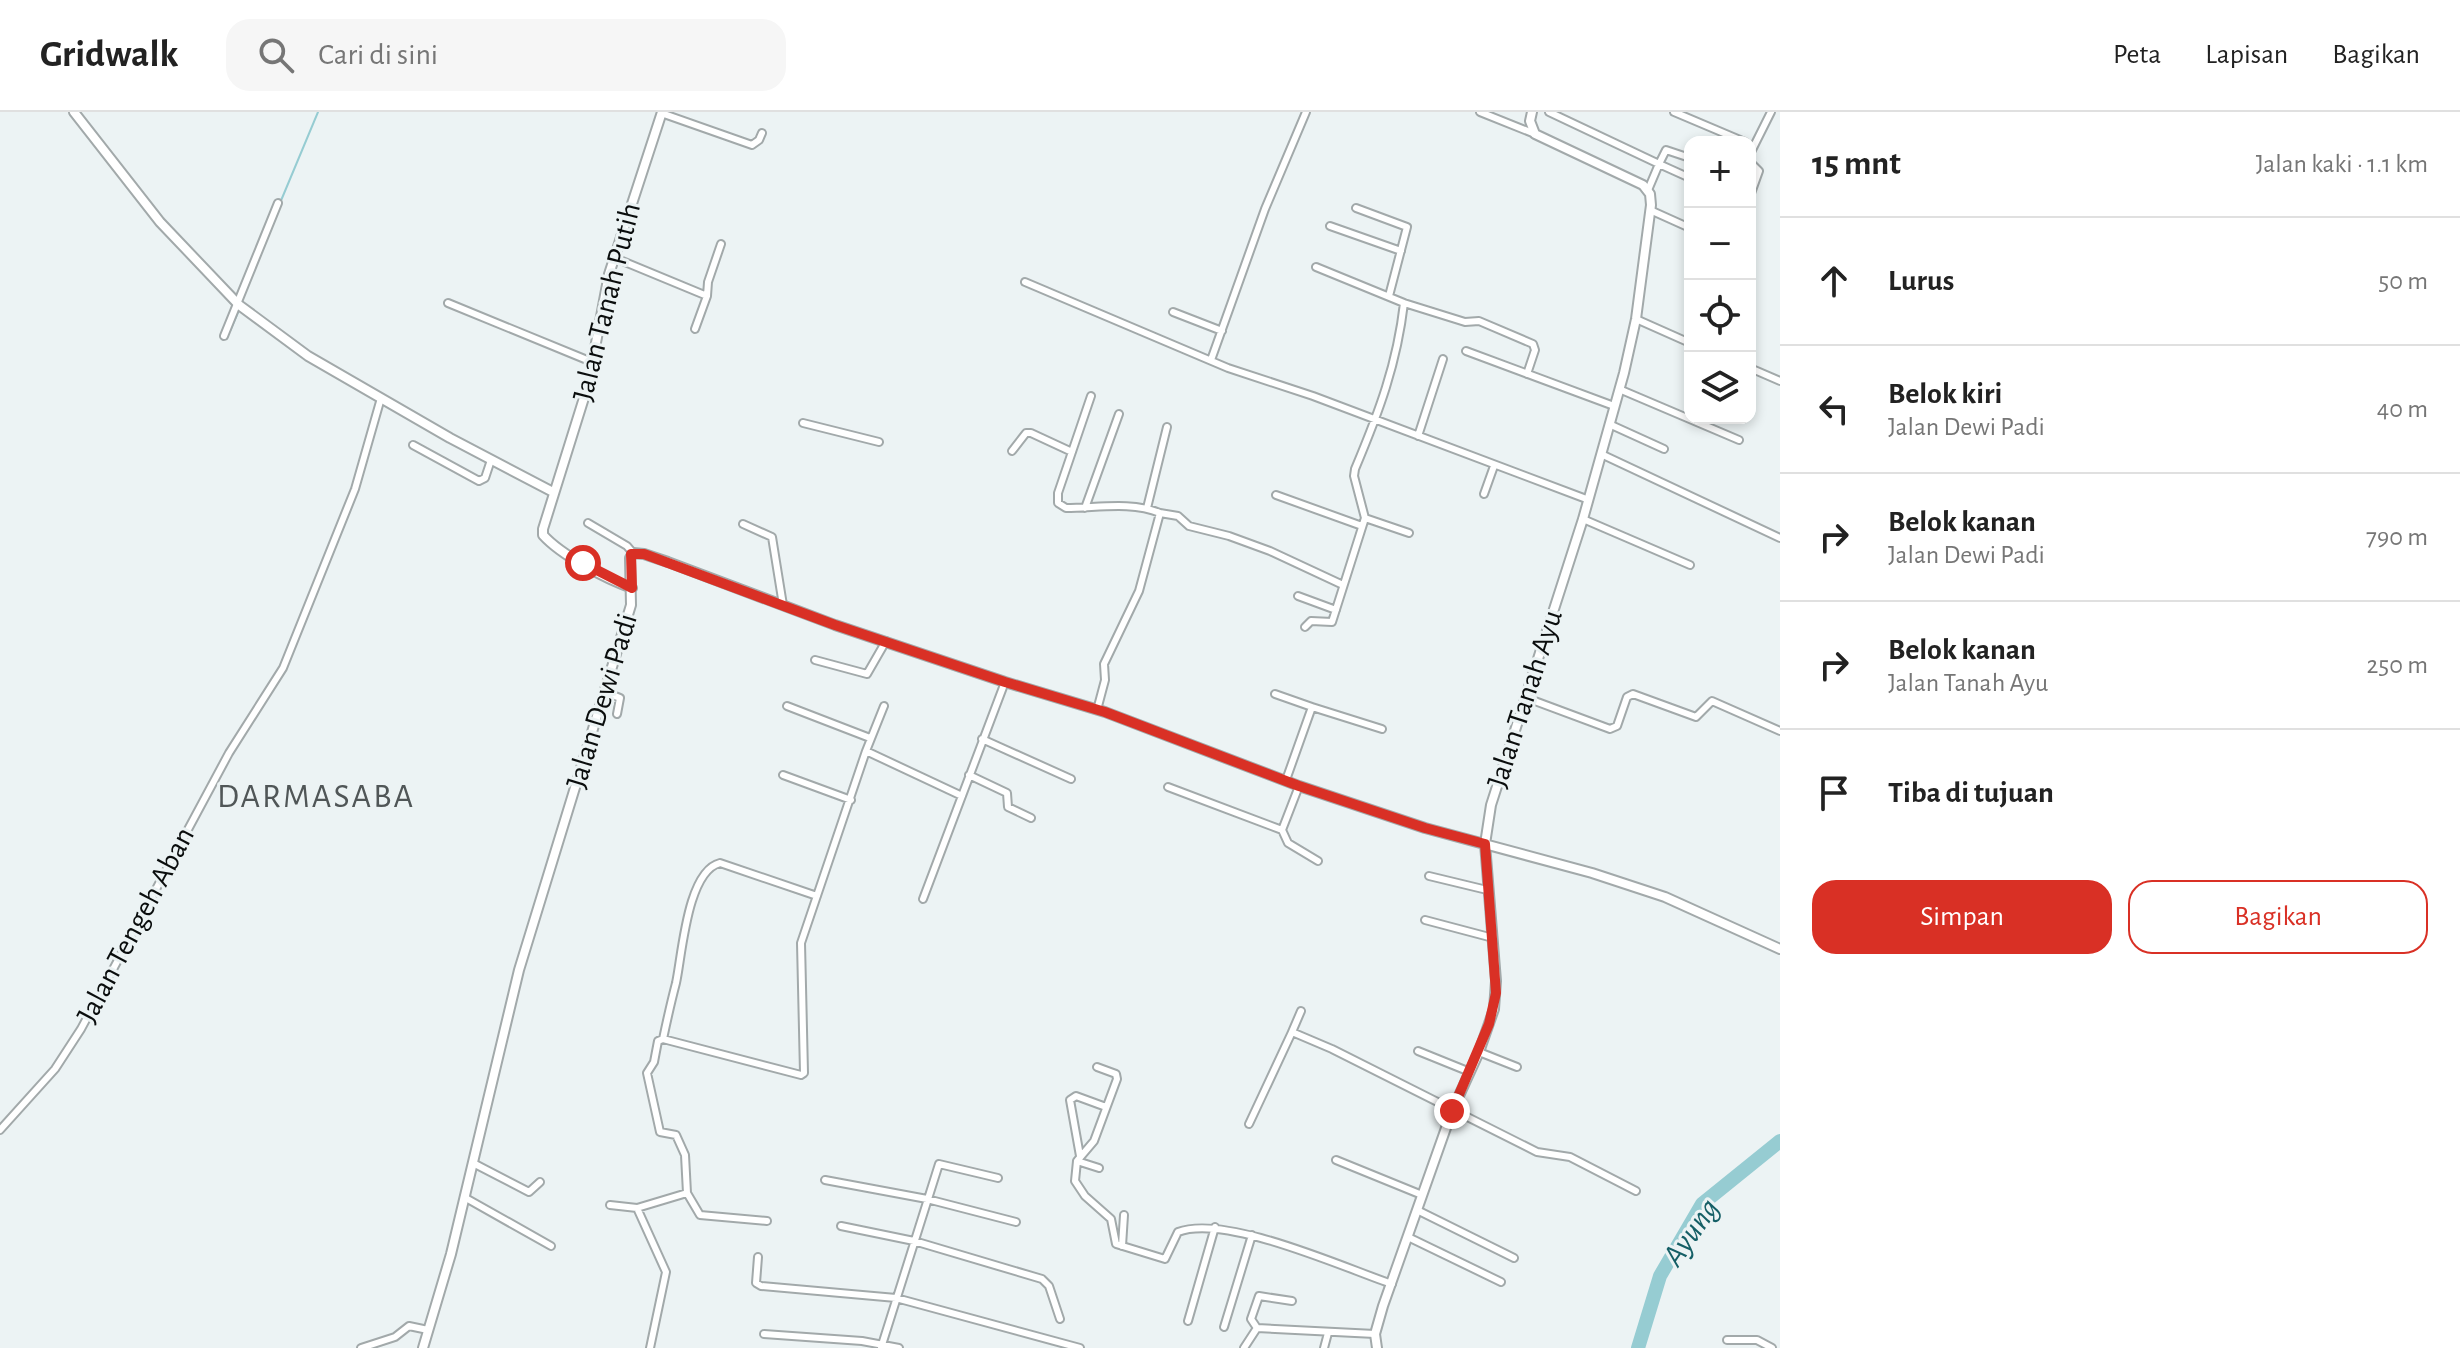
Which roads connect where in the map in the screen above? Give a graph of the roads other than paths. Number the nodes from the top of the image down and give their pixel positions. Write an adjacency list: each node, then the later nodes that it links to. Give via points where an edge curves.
1 (74, 112): 32 (street, via 160,222)
2 (1293, 112): 9 (street)
3 (1480, 112): 11 (street)
4 (1532, 112): 11 (street)
5 (1549, 112): 15 (street)
6 (1674, 112): 12 (street)
7 (1771, 112): 13 (street)
8 (661, 113): 10 (street, via 752,145); 25 (street, Jalan Tanah Putih)
9 (1305, 114): 36 (street)
10 (762, 133)
11 (1535, 134): 17 (street)
12 (1731, 136)
13 (1755, 136)
14 (1684, 156): 15 (street, via 1666,150)
15 (1659, 164): 16 (street); 17 (street)
16 (1684, 175)
17 (1648, 190): 20 (street, Jalan Tanah Ayu)
18 (278, 203): 32 (street)
19 (1356, 208): 24 (street, via 1406,226)
20 (1650, 210): 21 (street); 34 (street, Jalan Tanah Ayu)
21 (1684, 225)
22 (1330, 226): 24 (street)
23 (721, 244): 28 (street)
24 (1401, 251): 29 (street)
25 (615, 258): 28 (street); 42 (street, Jalan Tanah Putih)
26 (1316, 267): 29 (street)
27 (1025, 282): 41 (street)
28 (707, 296): 35 (street)
29 (1389, 296): 31 (street)
30 (448, 303): 42 (street)
31 (1404, 303): 44 (street, via 1465,322 1479,321 1533,344); 51 (street, via 1397,355)
32 (240, 306): 37 (street); 48 (street, via 308,356)
33 (1173, 312): 36 (street)
34 (1636, 319): 38 (street); 46 (street, Jalan Tanah Ayu)
35 (695, 329)
36 (1222, 331): 41 (street)
37 (224, 336)
38 (1684, 340)
39 (1466, 351): 44 (street)
40 (1443, 359): 55 (street)
41 (1211, 360): 51 (street)
42 (592, 362): 65 (street, Jalan Tanah Putih)
43 (1756, 371): 45 (street)
44 (1527, 374): 49 (street)
45 (1780, 381)
46 (1619, 389): 49 (street, Jalan Tanah Ayu); 56 (street)
47 (1091, 396): 61 (street)
48 (381, 398): 63 (street); 133 (street, Jalan Tengeh Aban, via 355,489 283,668 229,753 81,1029 55,1069)
49 (1614, 406): 53 (street, Jalan Tanah Ayu)
50 (1119, 414): 69 (street)
51 (1376, 419): 55 (street); 72 (street, via 1354,476)
52 (803, 423): 57 (street)
53 (1609, 424): 59 (street); 62 (street, Jalan Tanah Ayu)
54 (1167, 427): 70 (street)
55 (1418, 436): 64 (street)
56 (1739, 440)
57 (879, 442)
58 (413, 445): 63 (street, via 479,481)
59 (1664, 449)
60 (1012, 451): 61 (street, via 1031,433)
61 (1072, 452): 69 (street, via 1057,501 1066,508)
62 (1601, 454): 68 (street, Jalan Tanah Ayu); 78 (street)
63 (491, 460): 65 (street)
64 (1494, 466): 66 (street); 68 (street)
65 (553, 492): 82 (street, Jalan Tanah Putih, via 543,535)
66 (1484, 494)
67 (1276, 495): 76 (street)
68 (1589, 500): 73 (street, Jalan Tanah Ayu)
69 (1085, 508): 70 (street)
70 (1147, 508): 71 (street)
71 (1160, 513): 81 (street, via 1306,566); 96 (street, via 1139,591 1104,664)
72 (1365, 518): 76 (street); 77 (street)
73 (1583, 519): 80 (street); 92 (street, Jalan Tanah Ayu)
74 (588, 523): 79 (street)
75 (743, 524): 84 (street, via 772,537)
76 (1362, 526): 81 (street)
77 (1409, 533)
78 (1780, 538)
79 (633, 553): 82 (street, Jalan Dewi Padi); 84 (street)
80 (1690, 565)
81 (1343, 585): 85 (street)
82 (632, 588): 90 (street, Jalan Dewi Padi)
83 (1298, 596): 85 (street)
84 (782, 605): 87 (street)
85 (1336, 610): 86 (street, via 1331,623 1311,621)
86 (1305, 627)
87 (886, 641): 88 (street, via 867,674); 89 (street)
88 (815, 660)
89 (1005, 682): 96 (street); 101 (street)
90 (605, 692): 97 (street, via 620,698); 136 (street, Jalan Dewi Padi, via 515,984)
91 (1275, 694): 95 (street)
92 (1524, 697): 99 (street, via 1610,729 1617,726 1627,697 1633,694 1696,717 1712,701); 113 (street, Jalan Tanah Ayu, via 1494,792)
93 (787, 706): 100 (street)
94 (884, 706): 100 (street)
95 (1312, 707): 98 (street); 106 (street)
96 (1101, 711): 106 (street)
97 (617, 714)
98 (1382, 729)
99 (1780, 731)
100 (870, 738): 102 (street)
101 (982, 739): 104 (street); 105 (street)
102 (866, 751): 109 (street); 110 (street)
103 (783, 775): 110 (street)
104 (969, 775): 109 (street); 111 (street, via 1009,794 1008,807)
105 (1071, 779)
106 (1286, 780): 107 (street)
107 (1299, 786): 112 (street); 113 (street)
108 (1168, 787): 112 (street)
109 (962, 796): 118 (street)
110 (851, 800): 117 (street)
111 (1031, 818)
112 (1282, 830): 114 (street, via 1288,843)
113 (1485, 844): 116 (street, Jalan Tanah Ayu); 121 (street, via 1665,897)
114 (1318, 861)
115 (1429, 876): 116 (street)
116 (1487, 890): 120 (street, Jalan Tanah Ayu)
117 (817, 896): 124 (street, via 720,863 710,867 686,924); 124 (street, via 801,943 804,1073)
118 (923, 899)
119 (1425, 920): 120 (street)
120 (1493, 938): 126 (street, Jalan Tanah Ayu, via 1496,993)
121 (1780, 949)
122 (1301, 1011): 123 (street)
123 (1292, 1032): 131 (street); 132 (street)
124 (663, 1039): 142 (street, via 647,1073 660,1132 676,1135 684,1150)
125 (1418, 1051): 129 (street)
126 (1479, 1052): 128 (street); 129 (street, Jalan Tanah Ayu)
127 (1097, 1067): 130 (street, via 1117,1076)
128 (1517, 1067)
129 (1470, 1072): 131 (street, Jalan Tanah Ayu)
130 (1106, 1107): 134 (street, via 1094,1141); 134 (street, via 1076,1096 1070,1100)
131 (1452, 1111): 141 (street, via 1537,1152 1570,1157); 143 (street, Jalan Tanah Ayu)
132 (1249, 1124)
133 (0, 1130)
134 (1078, 1158): 137 (street); 158 (street, via 1078,1188 1107,1213 1115,1242)
135 (1336, 1160): 143 (street)
136 (473, 1163): 140 (street, via 527,1192); 144 (street, Jalan Dewi Padi)
137 (1099, 1168)
138 (998, 1178): 145 (street, via 939,1164)
139 (825, 1180): 145 (street)
140 (540, 1182)
141 (1636, 1191)
142 (687, 1193): 147 (street); 150 (street, via 703,1216)
143 (1422, 1195): 148 (street, Jalan Tanah Ayu)
144 (464, 1197): 157 (street); 169 (street, Jalan Dewi Padi)
145 (927, 1199): 151 (street); 156 (street)
146 (610, 1205): 147 (street)
147 (641, 1207): 178 (street, via 666,1272)
148 (1417, 1210): 155 (street, Jalan Tanah Ayu); 160 (street)
149 (1124, 1215): 158 (street)
150 (767, 1221)
151 (1016, 1222)
152 (841, 1226): 156 (street)
153 (1215, 1227): 154 (street); 158 (street, via 1178,1232 1165,1259); 166 (street)
154 (1252, 1235): 162 (street); 167 (street)
155 (1408, 1237): 161 (street); 162 (street, Jalan Tanah Ayu)
156 (914, 1241): 163 (street); 165 (street, via 1042,1279)
157 (551, 1246)
158 (1122, 1246)
159 (758, 1257): 163 (street, via 756,1283 761,1286)
160 (1514, 1258)
161 (1501, 1282)
162 (1392, 1284): 172 (street, Jalan Tanah Ayu)
163 (896, 1298): 174 (street); 180 (street)
164 (1292, 1301): 168 (street, via 1259,1296 1251,1319)
165 (1060, 1319)
166 (1188, 1321)
167 (1224, 1327)
168 (1257, 1328): 170 (street); 181 (street)
169 (428, 1329): 176 (street, via 408,1326 395,1337); 177 (street, Jalan Dewi Padi)
170 (1328, 1333): 172 (street); 182 (street)
171 (764, 1334): 174 (street)
172 (1375, 1334): 175 (street, Jalan Tanah Ayu)
173 (1727, 1340): 183 (street, via 1757,1340)
174 (881, 1346): 179 (street)
175 (1376, 1347)
176 (361, 1348)
177 (423, 1348)
178 (650, 1348)
179 (899, 1348)
180 (1080, 1348)
181 (1244, 1348)
182 (1324, 1348)
183 (1772, 1348)

